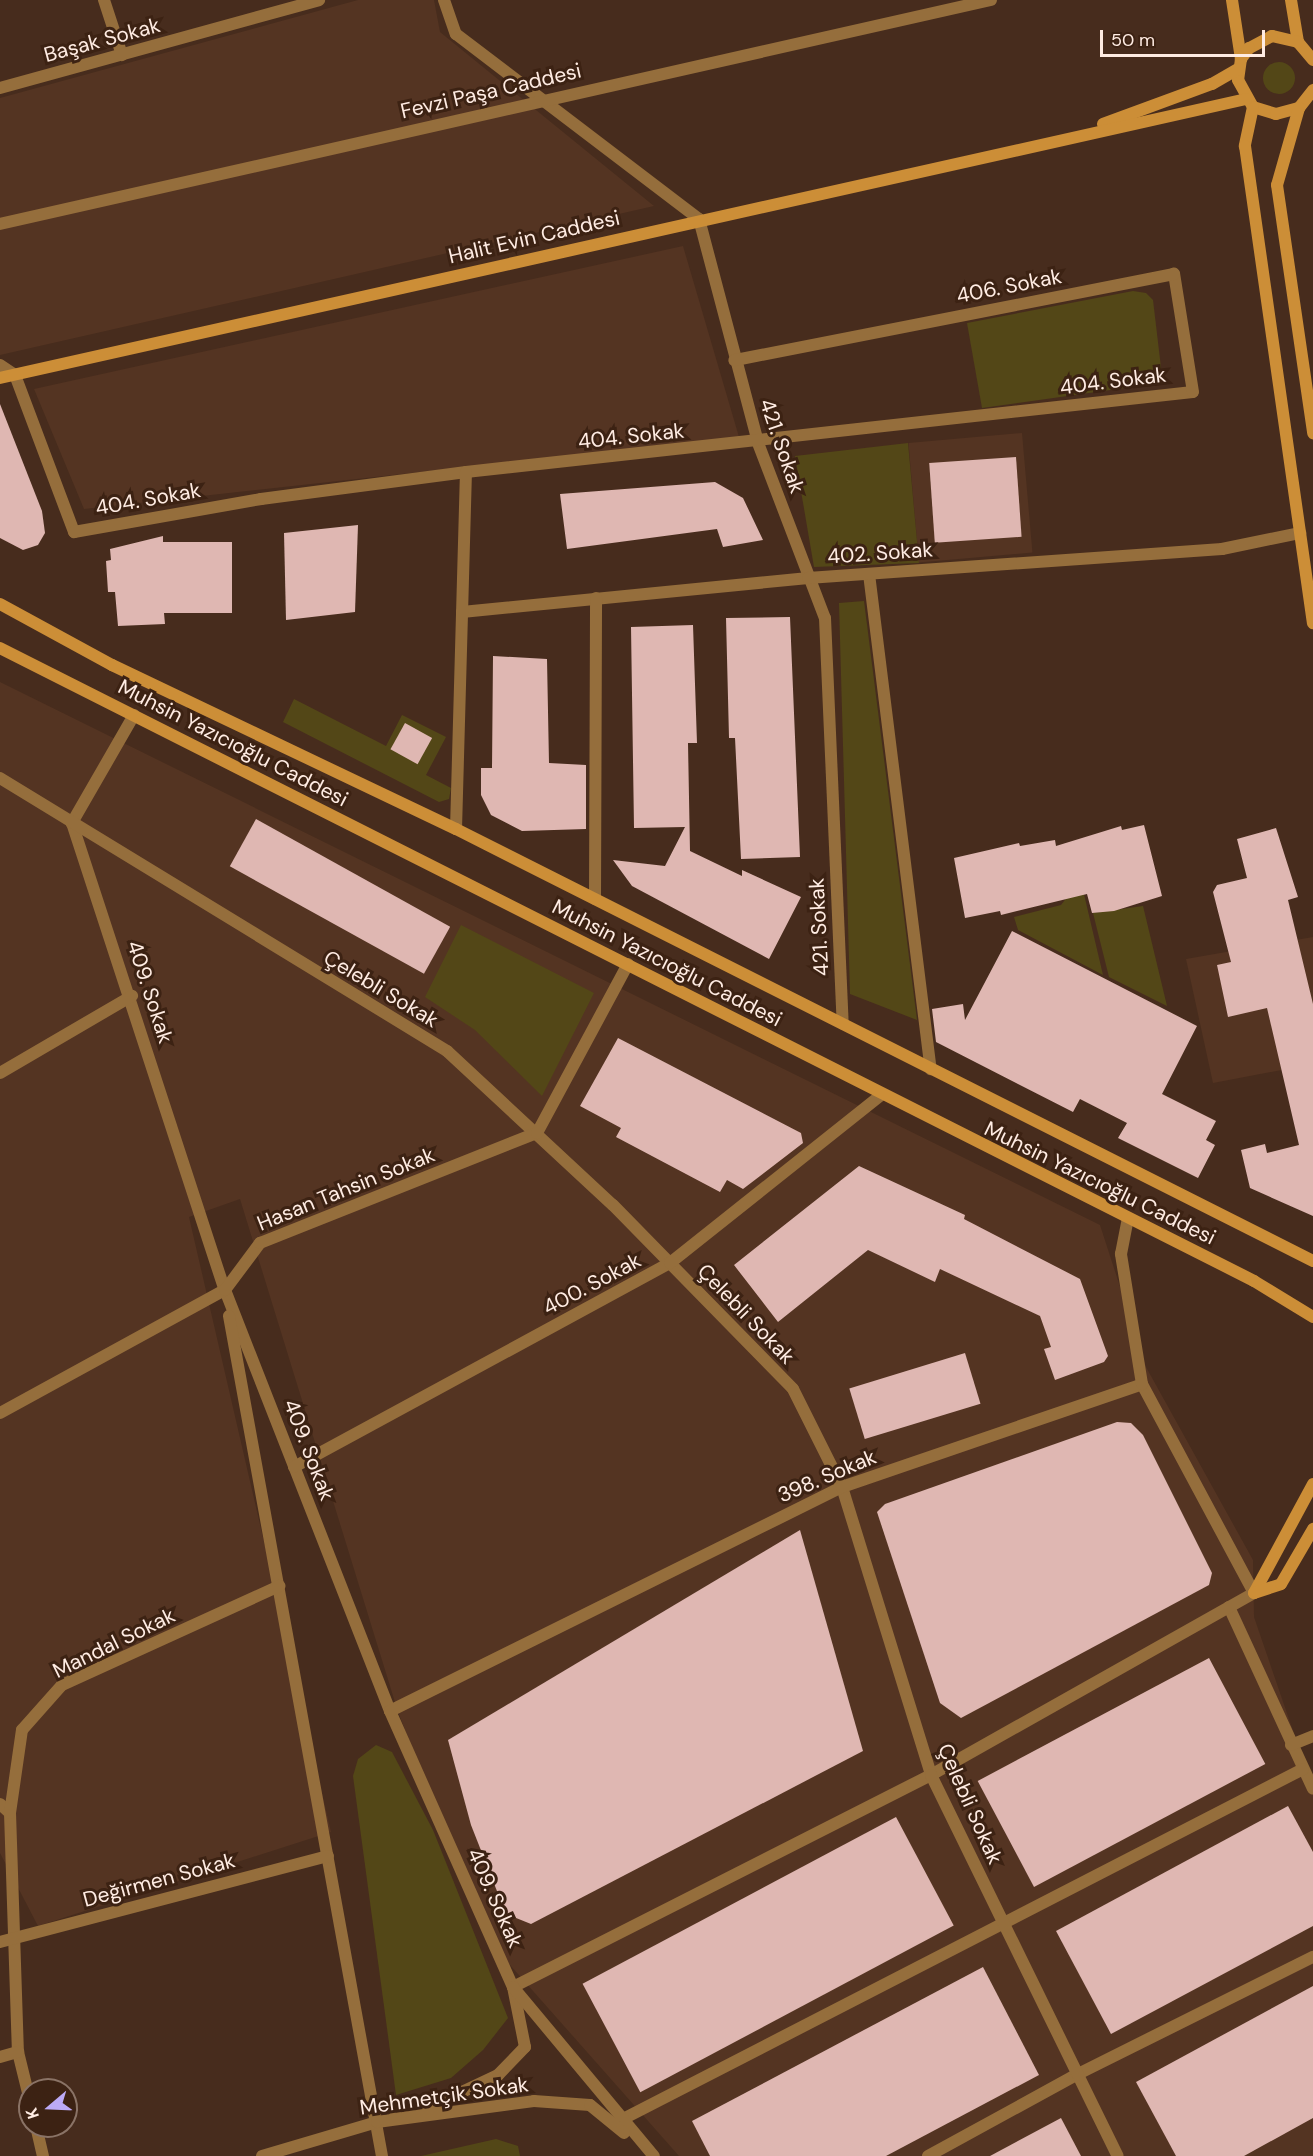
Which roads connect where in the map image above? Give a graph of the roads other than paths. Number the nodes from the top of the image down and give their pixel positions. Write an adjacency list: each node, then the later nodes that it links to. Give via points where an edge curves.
1 (104, 0): 10 (street)
2 (319, 0): 7 (street, Başak Sokak)
3 (444, 0): 14 (street, via 456,34)
4 (991, 0): 14 (street, Fevzi Paşa Caddesi)
5 (1232, 0): 11 (main road)
6 (1291, 0): 8 (main road)
7 (295, 3): 10 (street, Başak Sokak)
8 (1298, 42): 9 (main road); 11 (main road, Halit Evin Caddesi, via 1286,37 1259,40)
9 (1311, 54)
10 (122, 55): 12 (street, Başak Sokak)
11 (1239, 64): 15 (main road); 17 (main road, Halit Evin Caddesi, via 1212,84)
12 (0, 88)
13 (1313, 90): 16 (main road)
14 (545, 98): 18 (street); 19 (street, Fevzi Paşa Caddesi)
15 (1250, 103): 16 (main road, via 1276,114); 17 (main road, Halit Evin Caddesi); 29 (main road, via 1245,146)
16 (1299, 108): 26 (main road, via 1277,185)
17 (1063, 138): 18 (main road, Halit Evin Caddesi)
18 (699, 219): 20 (street, 421. Sokak); 22 (main road, Halit Evin Caddesi)
19 (0, 224)
20 (734, 360): 25 (street, 406. Sokak, via 1174,274); 27 (street, 421. Sokak)
21 (0, 365): 22 (street)
22 (15, 375): 23 (main road, Halit Evin Caddesi); 24 (main road); 28 (street, 404. Sokak, via 74,532 261,499)
23 (0, 378)
24 (0, 389)
25 (1193, 392): 27 (street, 404. Sokak)
26 (1313, 433)
27 (758, 442): 28 (street, 404. Sokak); 31 (street, 421. Sokak)
28 (466, 472): 34 (street)
29 (1300, 533): 30 (street, 402. Sokak, via 1222,549); 35 (main road)
30 (869, 574): 31 (street, 402. Sokak); 45 (street)
31 (808, 578): 32 (street, 402. Sokak); 44 (street, 421. Sokak, via 825,618)
32 (596, 598): 34 (street, 402. Sokak); 41 (street)
33 (0, 604): 40 (main road, Muhsin Yazıcıoğlu Caddesi, via 112,665)
34 (462, 612): 40 (street)
35 (1313, 623)
36 (0, 648): 37 (main road, Muhsin Yazıcıoğlu Caddesi)
37 (135, 715): 39 (street); 42 (main road, Muhsin Yazıcıoğlu Caddesi)
38 (0, 778): 39 (street, Çelebli Sokak)
39 (72, 823): 43 (street, 409. Sokak); 48 (street, Çelebli Sokak, via 447,1051)
40 (456, 829): 41 (main road, Muhsin Yazıcıoğlu Caddesi)
41 (595, 899): 44 (main road, Muhsin Yazıcıoğlu Caddesi)
42 (628, 964): 47 (main road, Muhsin Yazıcıoğlu Caddesi); 48 (street)
43 (132, 996): 46 (street); 52 (street, 409. Sokak)
44 (843, 1024): 45 (main road, Muhsin Yazıcıoğlu Caddesi)
45 (931, 1069): 50 (main road, Muhsin Yazıcıoğlu Caddesi)
46 (0, 1073)
47 (881, 1095): 49 (main road, Muhsin Yazıcıoğlu Caddesi); 51 (street, 400. Sokak)
48 (537, 1133): 51 (street, Çelebli Sokak); 52 (street, Hasan Tahsin Sokak, via 260,1243)
49 (1128, 1219): 53 (main road, Muhsin Yazıcıoğlu Caddesi, via 1254,1281); 54 (street, via 1120,1254)
50 (1313, 1260)
51 (670, 1263): 56 (street, 400. Sokak); 58 (street, Çelebli Sokak, via 793,1389)
52 (225, 1290): 55 (street, Hasan Tahsin Sokak); 56 (street, 409. Sokak); 60 (street)
53 (1313, 1317)
54 (1142, 1384): 58 (street, 398. Sokak); 61 (street)
55 (0, 1413)
56 (294, 1467): 63 (street, 409. Sokak)
57 (1313, 1485): 61 (main road)
58 (842, 1487): 63 (street, 398. Sokak); 67 (street, Çelebli Sokak)
59 (1313, 1529): 61 (main road, via 1281,1584)
60 (279, 1586): 70 (street, Mandal Sokak, via 63,1685 22,1730); 71 (street)
61 (1254, 1593): 62 (street)
62 (1229, 1607): 65 (street); 67 (street)
63 (390, 1711): 76 (street, 409. Sokak)
64 (1313, 1736): 65 (street)
65 (1291, 1745): 66 (street)
66 (1303, 1769): 68 (street); 72 (street)
67 (931, 1775): 72 (street, Çelebli Sokak); 76 (street)
68 (1313, 1790)
69 (0, 1804): 70 (street)
70 (10, 1813): 73 (street, Mandal Sokak)
71 (328, 1856): 73 (street, Değirmen Sokak); 82 (street)
72 (1004, 1922): 79 (street, Çelebli Sokak); 81 (street)
73 (14, 1939): 74 (street, Değirmen Sokak); 77 (street, Mandal Sokak)
74 (0, 1942)
75 (1313, 1958): 79 (street)
76 (513, 1987): 81 (street, 409. Sokak); 82 (street, via 525,2047 498,2075 443,2101)
77 (18, 2052): 78 (street); 80 (street, Mandal Sokak)
78 (0, 2057)
79 (1078, 2074): 88 (street); 89 (street, Çelebli Sokak)
80 (24, 2078)
81 (621, 2120): 87 (street, 409. Sokak)
82 (377, 2122): 85 (street, Mehmetçik Sokak); 86 (street); 87 (street, Mehmetçik Sokak, via 534,2101 590,2105)
83 (39, 2138): 84 (street)
84 (43, 2156)
85 (262, 2156)
86 (382, 2156)
87 (654, 2156)
88 (928, 2156)
89 (1118, 2156)

